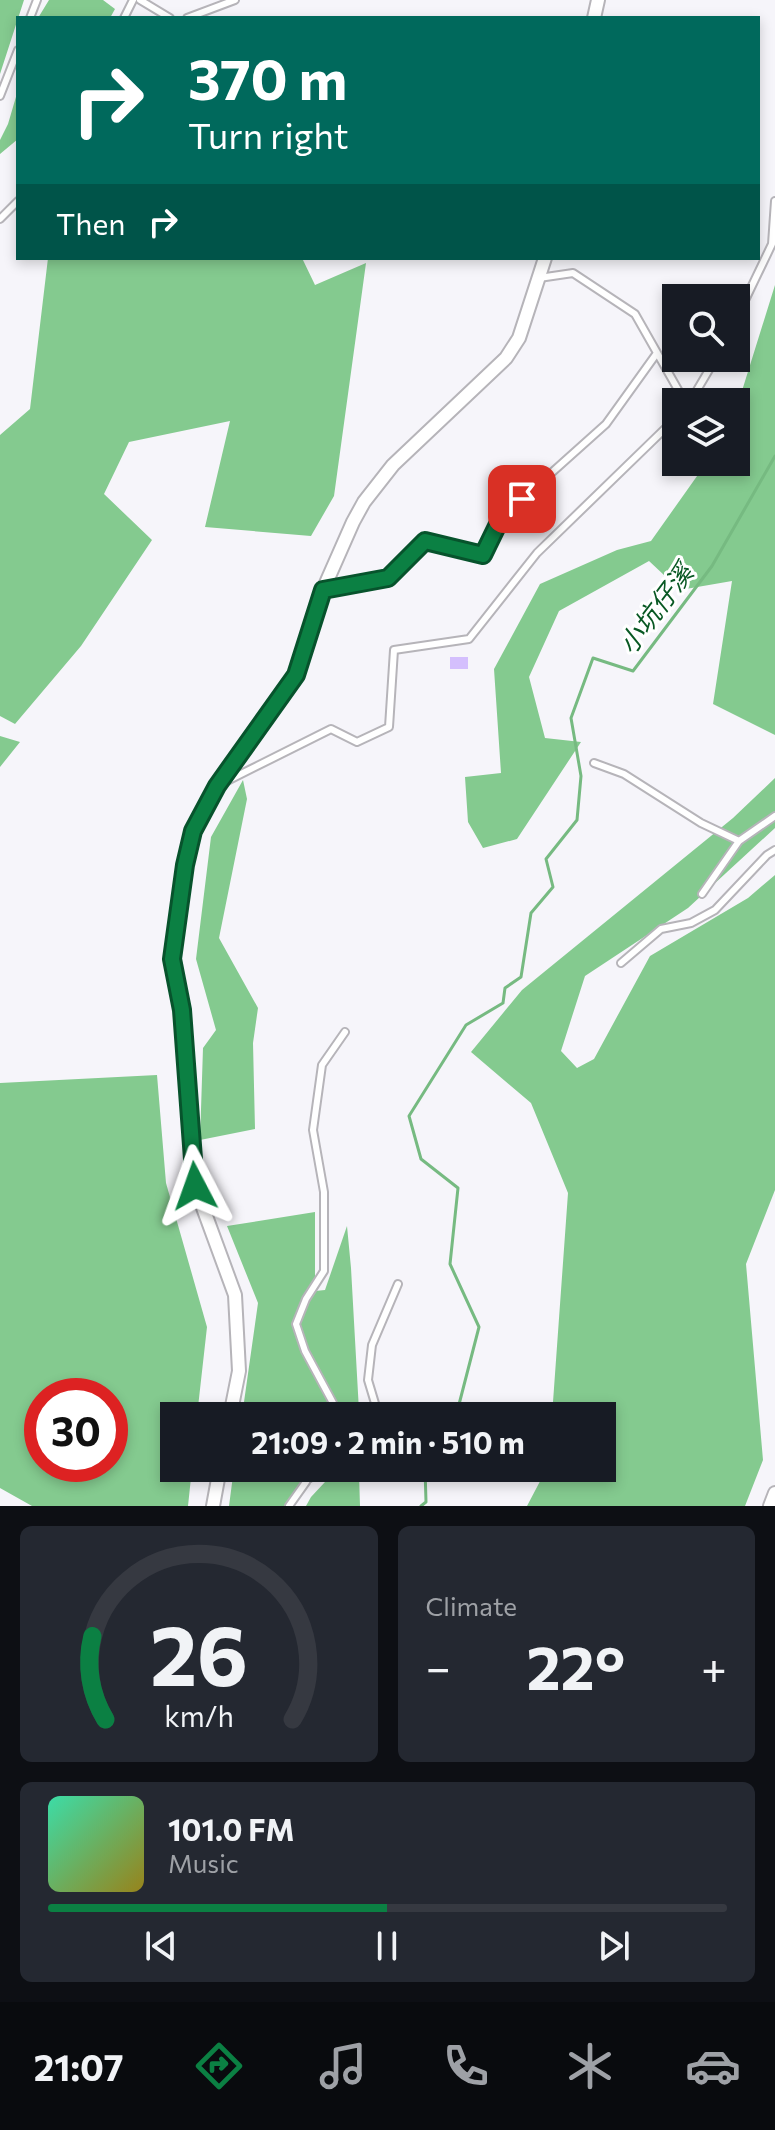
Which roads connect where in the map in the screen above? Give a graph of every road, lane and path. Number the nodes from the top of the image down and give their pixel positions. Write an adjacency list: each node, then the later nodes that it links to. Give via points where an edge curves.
1 (140, 0): 3 (lane)
2 (235, 0): 4 (lane)
3 (167, 16)
4 (192, 16)
5 (16, 55): 6 (lane)
6 (0, 96)
7 (775, 201): 12 (lane, via 772,244)
8 (16, 203): 9 (lane)
9 (0, 219)
10 (544, 260): 11 (street)
11 (539, 278): 13 (lane, via 573,273 635,314); 16 (street, via 519,338 506,358 393,465 364,502)
12 (750, 290)
13 (657, 353): 14 (lane); 16 (lane, via 606,424 501,518 483,555 425,541 388,578)
14 (679, 388)
15 (662, 432): 18 (lane, via 537,553 469,639 394,650 389,727 357,742 331,729)
16 (323, 590): 18 (street, via 296,675)
17 (594, 763): 20 (lane, via 624,774)
18 (217, 786): 26 (street, via 193,831 172,959 182,1010 195,1186 235,1295 239,1371)
19 (775, 816): 20 (lane)
20 (739, 841): 22 (lane)
21 (775, 850): 23 (lane, via 715,910 691,923 661,929)
22 (702, 894)
23 (621, 963)
24 (345, 1032): 27 (lane, via 322,1065 313,1130 324,1192 324,1271 296,1324)
25 (398, 1284): 28 (lane, via 372,1345 368,1380)
26 (233, 1402)
27 (332, 1402)
28 (375, 1402)
29 (217, 1482): 32 (street)
30 (306, 1482): 33 (lane)
31 (775, 1493): 34 (street)
32 (213, 1506)
33 (289, 1506)
34 (770, 1506)

